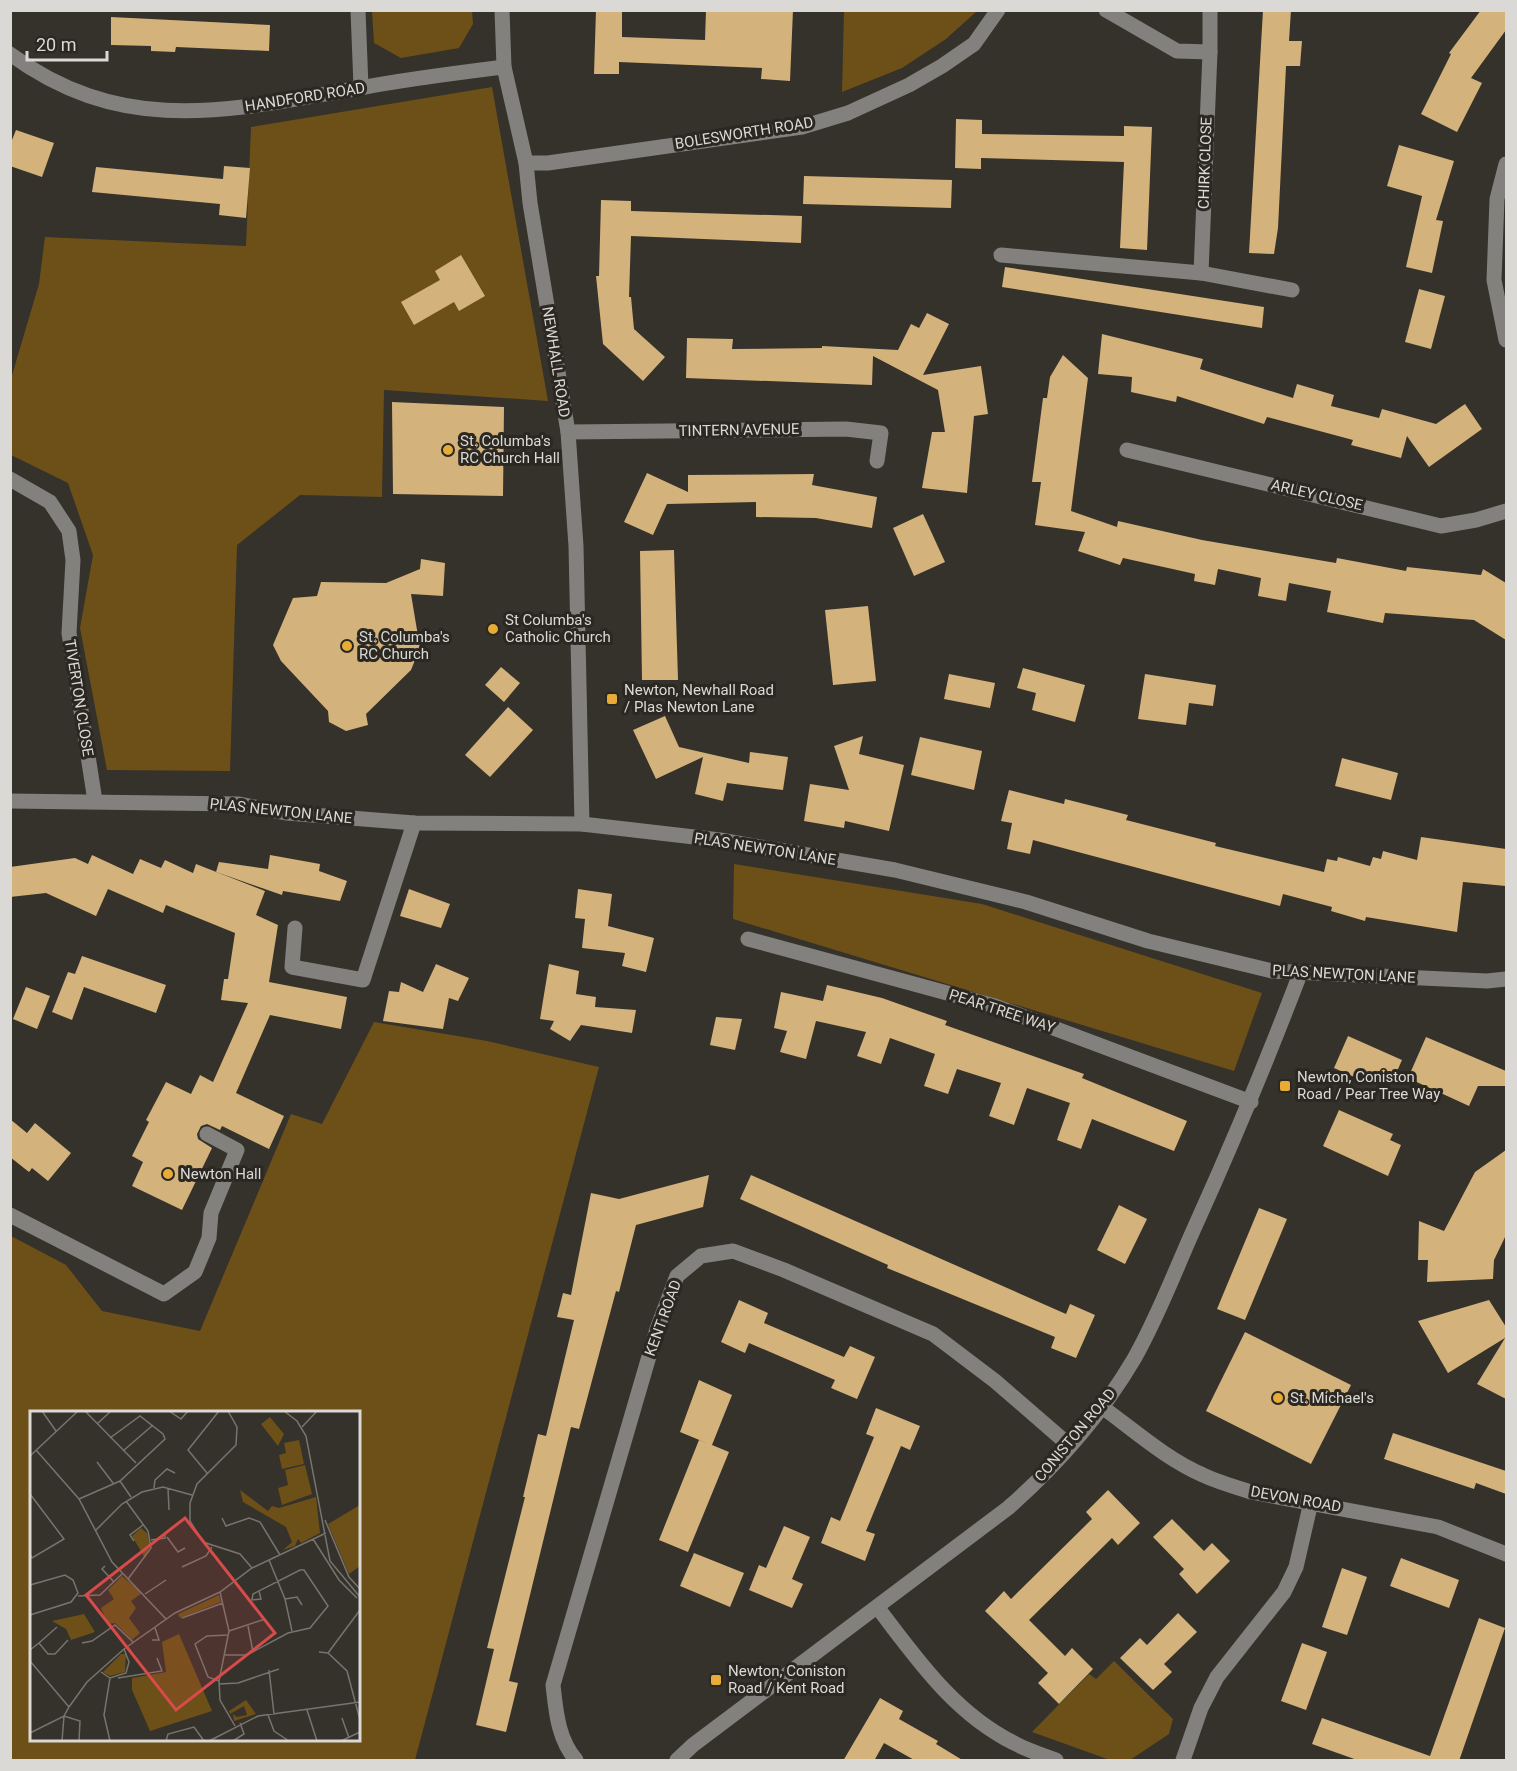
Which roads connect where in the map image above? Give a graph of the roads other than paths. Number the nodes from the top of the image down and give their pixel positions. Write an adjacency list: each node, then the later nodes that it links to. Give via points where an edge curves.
1 (358, 10): 9 (street)
2 (502, 10): 8 (street, NEWHALL ROAD)
3 (998, 10): 10 (street, BOLESWORTH ROAD, via 974,44 942,66 848,113 802,127)
4 (1106, 10): 6 (street, via 1176,51)
5 (1210, 11): 6 (street, CHIRK CLOSE)
6 (1210, 52): 13 (street, CHIRK CLOSE)
7 (10, 54): 9 (street, HANDFORD ROAD, via 42,77 89,97 170,111 260,106)
8 (504, 67): 9 (street, HANDFORD ROAD); 10 (street, NEWHALL ROAD)
9 (361, 87)
10 (526, 164): 16 (street, NEWHALL ROAD)
11 (1506, 164): 15 (street, via 1497,200 1494,280)
12 (1001, 255): 13 (street)
13 (1201, 273): 14 (street)
14 (1292, 290)
15 (1506, 340)
16 (568, 432): 18 (street, TINTERN AVENUE, via 846,429 881,434); 24 (street, NEWHALL ROAD, via 576,546)
17 (1127, 450): 20 (street, ARLEY CLOSE, via 1441,526)
18 (877, 461)
19 (10, 479): 22 (street, TIVERTON CLOSE, via 50,502 69,531 73,560 69,633)
20 (1506, 511)
21 (10, 801): 22 (street, PLAS NEWTON LANE)
22 (95, 801): 23 (street, PLAS NEWTON LANE, via 238,804 287,813)
23 (414, 823): 24 (street, PLAS NEWTON LANE); 25 (street, via 363,980 292,967)
24 (582, 824): 27 (street, PLAS NEWTON LANE, via 761,846 896,870 1026,902 1148,940 1272,971)
25 (295, 928)
26 (748, 939): 29 (street, PEAR TREE WAY, via 994,1006)
27 (1300, 974): 28 (street, PLAS NEWTON LANE); 29 (street, CONISTON ROAD)
28 (1506, 979)
29 (1251, 1102): 32 (street, CONISTON ROAD, via 1158,1311)
30 (207, 1134): 31 (street, via 237,1150 211,1213 210,1239 195,1272 164,1294)
31 (10, 1215)
32 (1102, 1407): 33 (street, CONISTON ROAD); 34 (street, DEVON ROAD, via 1201,1475 1251,1492)
33 (1070, 1446): 36 (street, CONISTON ROAD, via 1008,1508); 37 (street, KENT ROAD, via 933,1334 733,1251 701,1256 677,1276 657,1329 553,1685 556,1717 567,1749)
34 (1311, 1502): 35 (street, DEVON ROAD, via 1438,1527); 40 (street, via 1296,1567 1284,1592 1217,1677 1201,1708)
35 (1506, 1554)
36 (878, 1608): 38 (street, CONISTON ROAD, via 693,1745); 39 (street, via 936,1683 972,1716 1013,1743)
37 (576, 1761)
38 (677, 1761)
39 (1056, 1761)
40 (1183, 1761)

